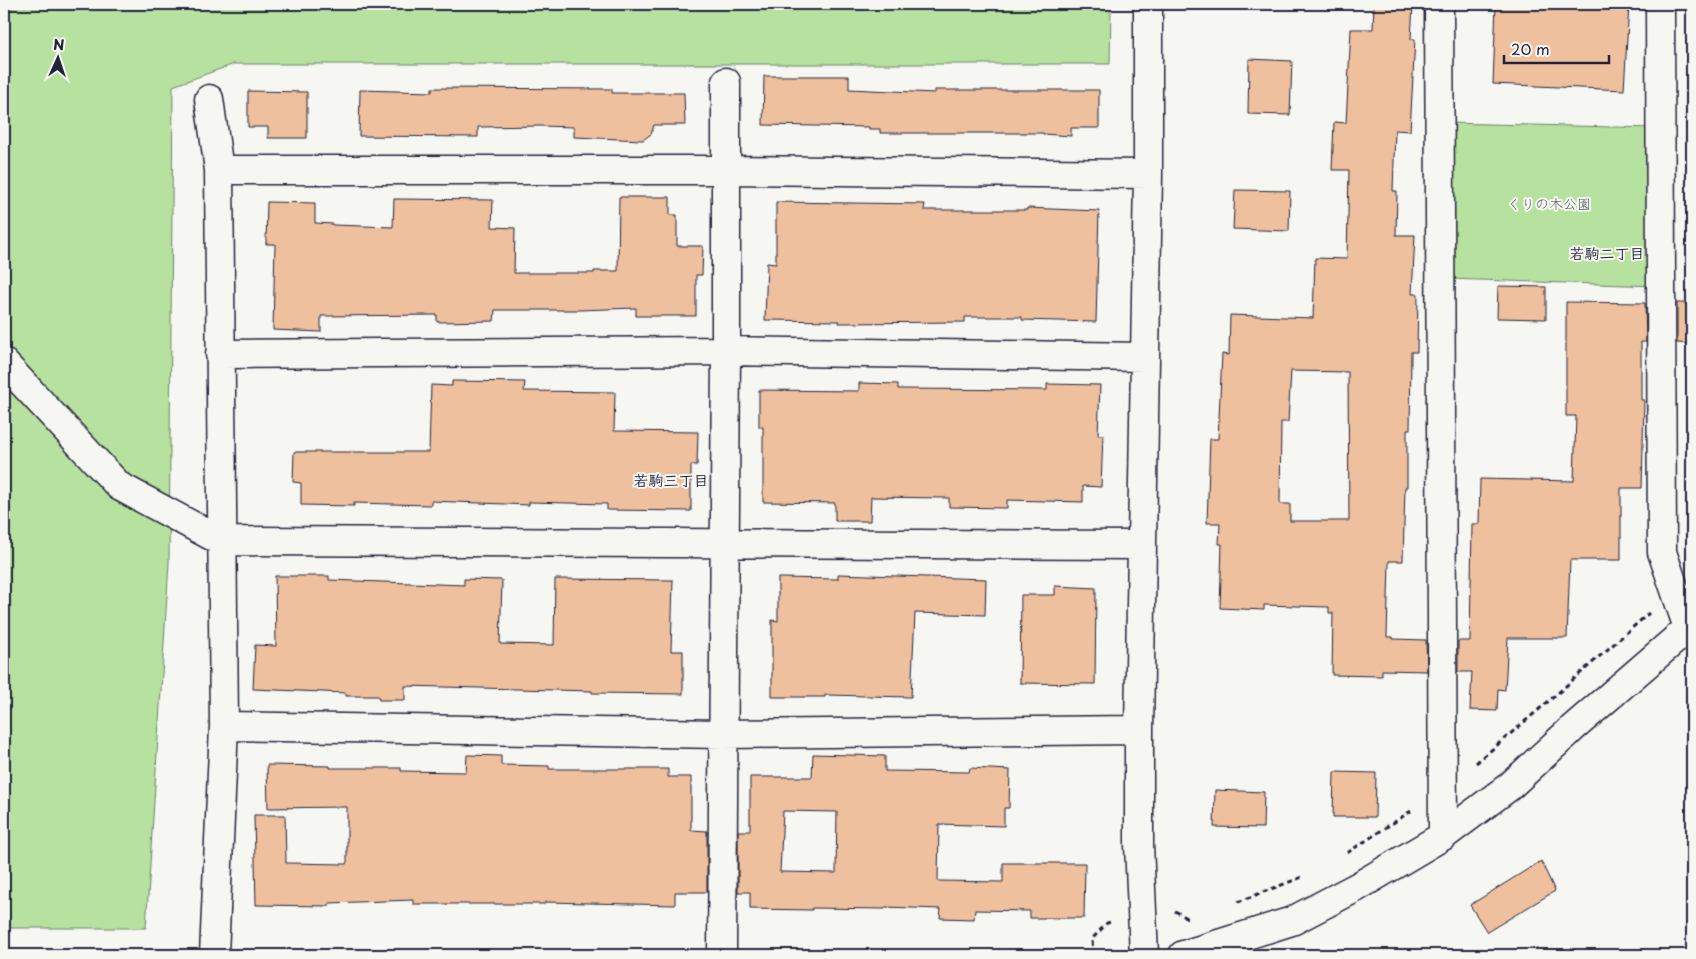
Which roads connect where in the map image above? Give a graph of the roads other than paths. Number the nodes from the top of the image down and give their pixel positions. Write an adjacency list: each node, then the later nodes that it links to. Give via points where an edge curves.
1 (1148, 4): 8 (street)
2 (1439, 4): 20 (street)
3 (1660, 4): 16 (street, via 1662,552)
4 (726, 82): 7 (street)
5 (209, 99): 6 (street)
6 (219, 170): 7 (street); 10 (street)
7 (727, 170): 8 (street); 9 (street)
8 (1148, 174): 11 (street)
9 (726, 351): 10 (street); 11 (street); 14 (street)
10 (220, 354): 13 (street)
11 (1144, 358): 15 (street)
12 (4, 363): 13 (street, via 119,486)
13 (221, 541): 14 (street); 17 (street)
14 (724, 542): 15 (street); 19 (street)
15 (1142, 545): 18 (street)
16 (1690, 627): 20 (street, via 1574,726 1510,786)
17 (224, 726): 19 (street); 21 (street)
18 (1138, 730): 19 (street); 23 (street)
19 (723, 734): 22 (street)
20 (1443, 836): 24 (street, via 1356,888 1292,921)
21 (214, 955)
22 (722, 955)
23 (1144, 955)
24 (1183, 955)

